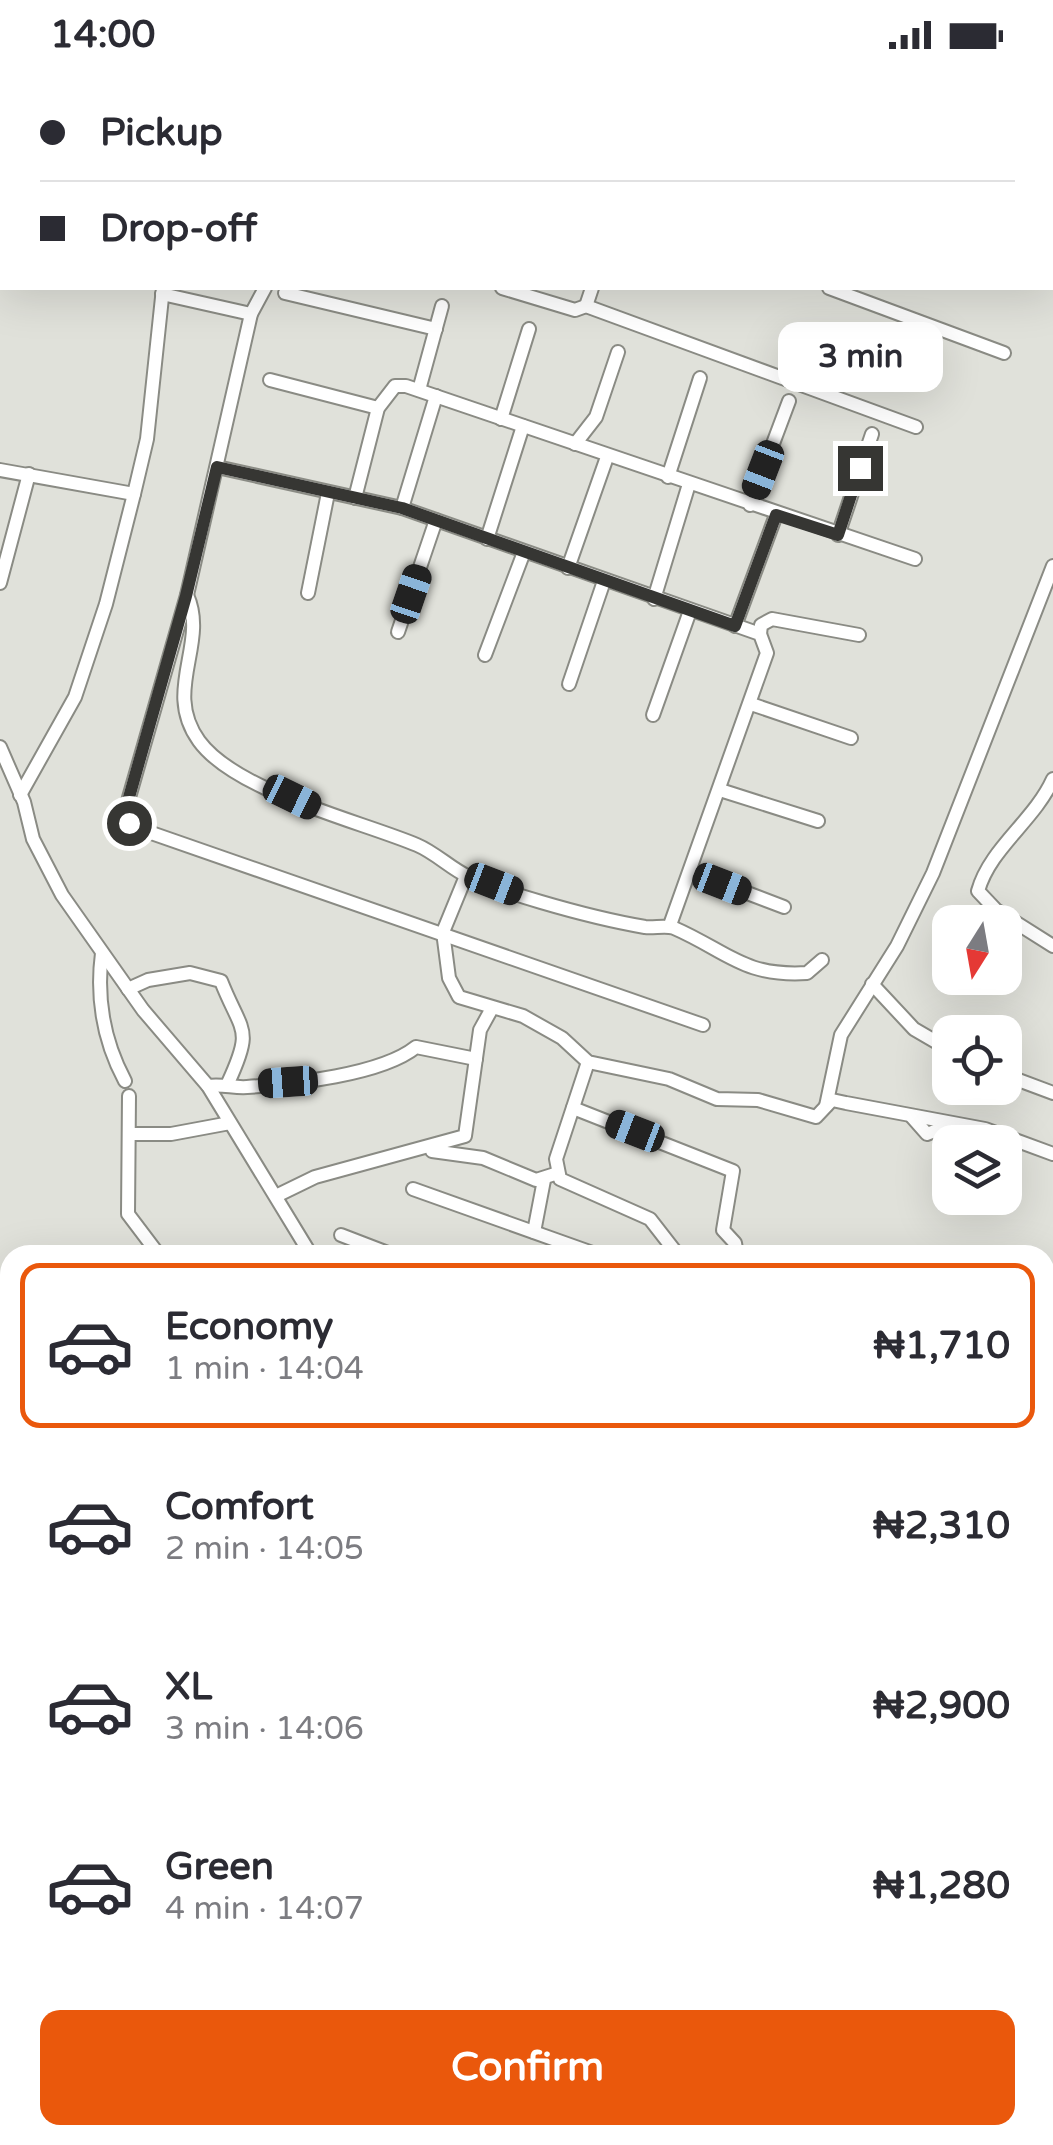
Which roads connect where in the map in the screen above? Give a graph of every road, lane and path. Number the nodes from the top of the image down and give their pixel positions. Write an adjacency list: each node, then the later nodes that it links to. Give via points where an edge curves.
1 (264, 290): 9 (street)
2 (509, 290): 8 (street, via 574,310)
3 (591, 290): 8 (street)
4 (834, 290): 13 (street)
5 (162, 291): 9 (street); 32 (street, via 147,439)
6 (285, 294): 11 (street)
7 (442, 306): 11 (street)
8 (586, 306): 22 (street)
9 (251, 314): 26 (street)
10 (529, 328): 20 (street)
11 (436, 329): 16 (street)
12 (618, 352): 24 (street, via 596,417)
13 (1004, 353)
14 (700, 378): 29 (street)
15 (270, 380): 19 (street)
16 (419, 390): 17 (street); 19 (street, via 395,386)
17 (436, 396): 20 (street); 35 (street)
18 (790, 401): 34 (street)
19 (378, 408): 33 (street)
20 (502, 419): 21 (street)
21 (523, 426): 24 (street); 39 (street)
22 (916, 427)
23 (872, 434): 38 (street)
24 (575, 444): 25 (street)
25 (607, 456): 29 (street); 43 (street)
26 (217, 467): 31 (street); 47 (street)
27 (0, 470): 28 (street)
28 (29, 474): 32 (street); 45 (street)
29 (668, 477): 30 (street)
30 (690, 484): 34 (street); 48 (street)
31 (328, 492): 33 (street); 46 (street)
32 (134, 494): 62 (street, via 75,697)
33 (355, 498): 35 (street)
34 (750, 505): 36 (street)
35 (402, 508): 37 (street)
36 (776, 515): 38 (street); 50 (street)
37 (436, 520): 39 (street); 51 (street)
38 (838, 535): 41 (street)
39 (487, 539): 40 (street)
40 (524, 552): 43 (street); 54 (street)
41 (915, 559)
42 (1053, 566): 72 (street, via 933,874)
43 (568, 568): 44 (street)
44 (604, 581): 48 (street); 55 (street)
45 (0, 584)
46 (308, 593)
47 (186, 596): 65 (street, via 194,612 182,692 185,720 202,745 246,776 340,821 423,848); 68 (street, via 124,815 129,823)
48 (654, 599): 49 (street)
49 (690, 611): 50 (street); 57 (street)
50 (735, 626): 52 (street)
51 (398, 632)
52 (760, 634): 53 (street, via 772,619); 56 (street, via 767,654)
53 (859, 635)
54 (485, 655)
55 (568, 684)
56 (751, 704): 58 (street); 61 (street)
57 (652, 715)
58 (851, 738)
59 (0, 747): 62 (street)
60 (1053, 779): 69 (street, via 1028,823 984,870 978,891)
61 (720, 790): 63 (street); 64 (street)
62 (20, 795): 70 (street, via 33,839 62,895)
63 (818, 821)
64 (692, 872): 66 (street); 67 (street)
65 (466, 876): 67 (street, via 600,918); 68 (street)
66 (784, 907)
67 (670, 926): 71 (street, via 771,976 807,974)
68 (443, 932): 74 (street, via 452,988); 75 (street)
69 (1053, 946)
70 (102, 953): 73 (street); 79 (street, via 98,993 109,1050)
71 (822, 960)
72 (872, 984): 76 (street); 85 (street, via 841,1035)
73 (128, 989): 81 (street, via 190,973 221,981 244,1041); 82 (street)
74 (491, 1010): 77 (street); 78 (street, via 523,1016)
75 (703, 1025)
76 (932, 1040)
77 (476, 1059): 81 (street, via 416,1047 394,1062 353,1071 251,1087); 89 (street, via 466,1136)
78 (588, 1062): 85 (street, via 804,1115 816,1117); 86 (street)
79 (124, 1081)
80 (1022, 1082): 83 (street)
81 (228, 1084): 82 (street)
82 (208, 1086): 87 (street)
83 (1053, 1093)
84 (130, 1096): 88 (street)
85 (826, 1106): 90 (street, via 832,1100 912,1117 927,1134 950,1126 984,1129)
86 (573, 1108): 91 (street, via 556,1159); 102 (street, via 733,1171 723,1230)
87 (230, 1122): 88 (street); 94 (street)
88 (132, 1134): 97 (street, via 128,1214)
89 (406, 1152): 92 (street, via 460,1152); 94 (street, via 315,1177)
90 (1053, 1154)
91 (558, 1174): 92 (street); 101 (street, via 650,1218)
92 (544, 1180): 95 (street)
93 (413, 1188): 95 (street)
94 (276, 1196): 98 (street)
95 (534, 1232): 100 (street)
96 (340, 1236): 99 (street)
97 (151, 1245)
98 (306, 1245)
99 (365, 1245)
100 (570, 1245)
101 (670, 1245)
102 (736, 1245)

